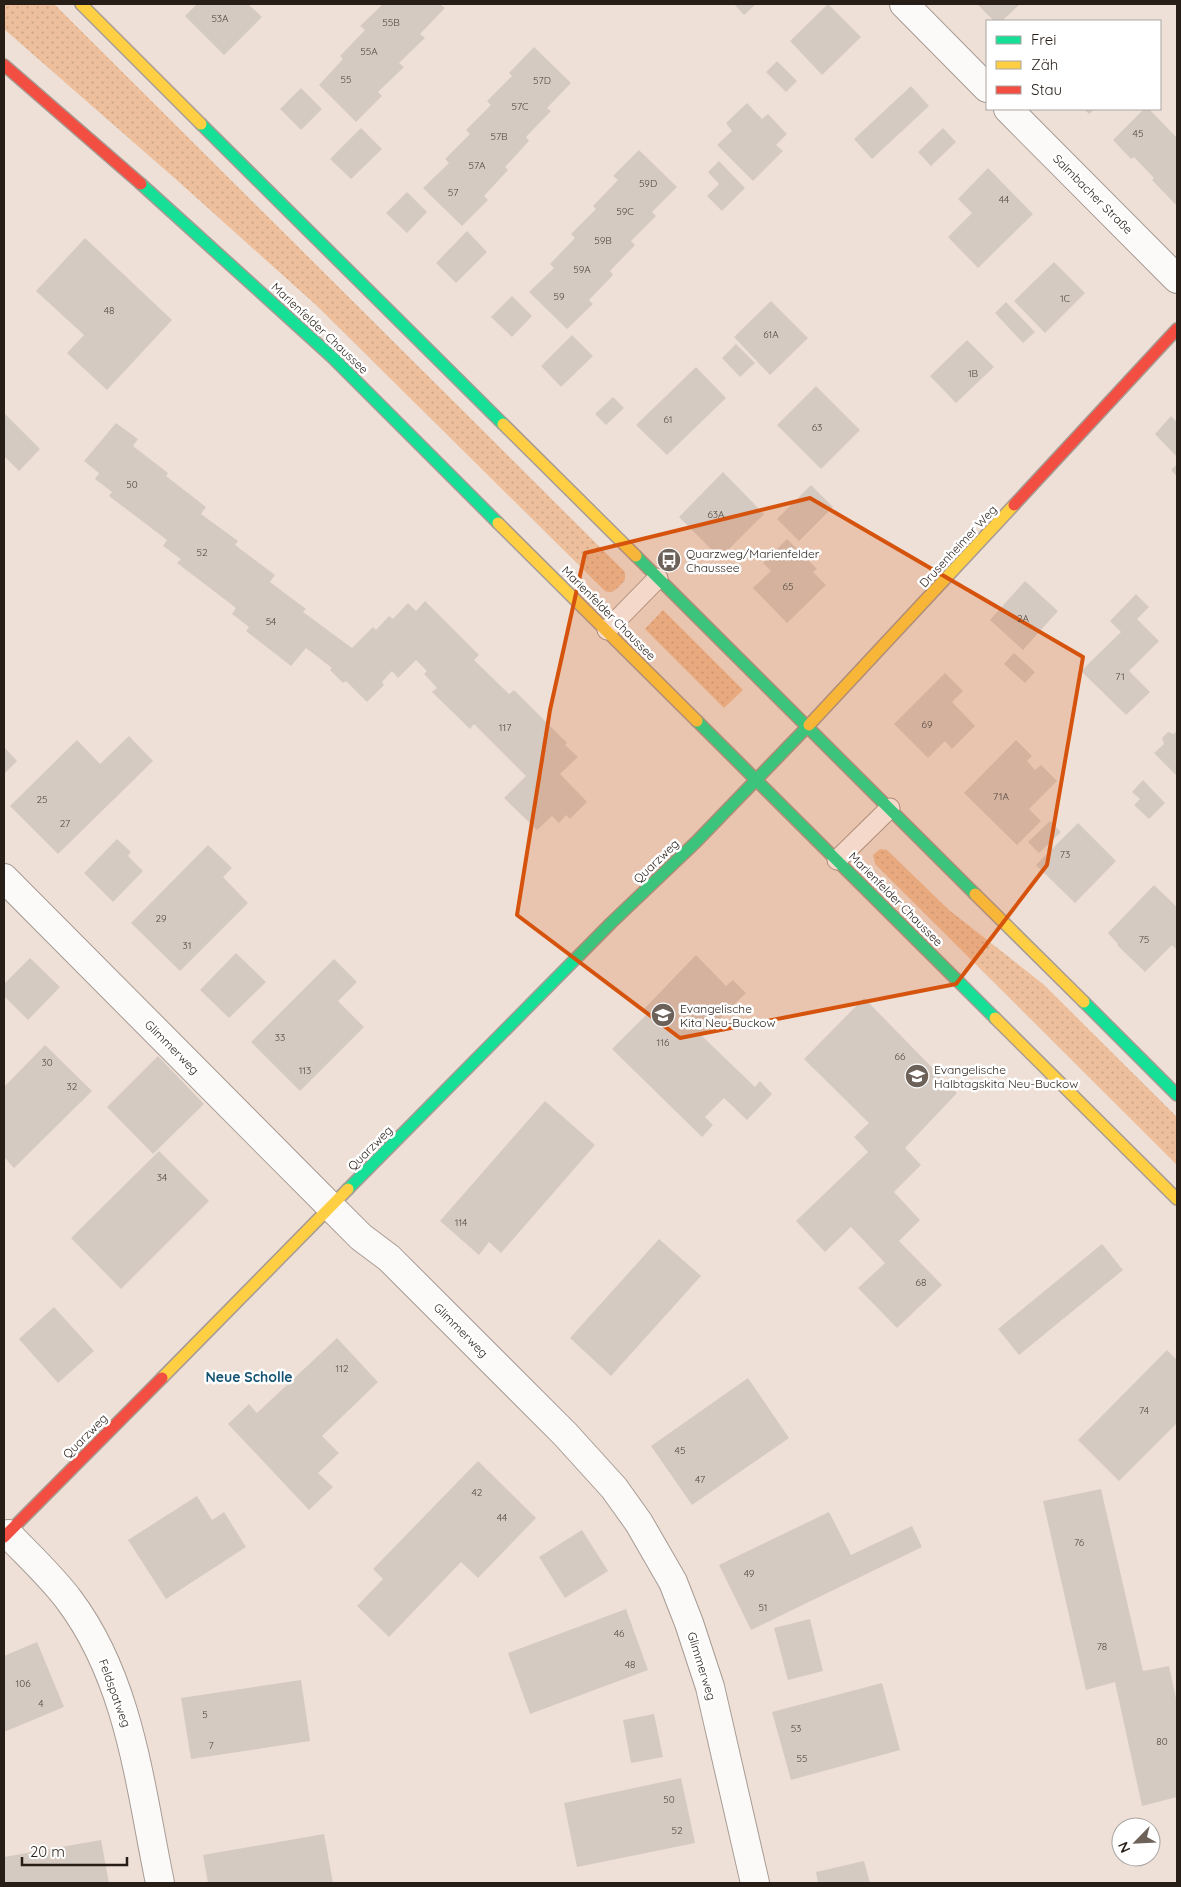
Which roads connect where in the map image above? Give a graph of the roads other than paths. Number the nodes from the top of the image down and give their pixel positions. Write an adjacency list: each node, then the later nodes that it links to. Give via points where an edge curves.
1 (82, 4): 8 (main road)
2 (904, 4): 4 (street)
3 (4, 65): 9 (main road, Marienfelder Chaussee, via 281,309)
4 (986, 87)
5 (1009, 110): 6 (street, Salmbacher Straße)
6 (1177, 279)
7 (1177, 329): 10 (main road, Drusenheimer Weg)
8 (658, 578): 9 (lane); 10 (main road)
9 (607, 630): 11 (main road, Marienfelder Chaussee)
10 (808, 726): 11 (main road, Drusenheimer Weg); 12 (main road)
11 (756, 780): 13 (main road, Marienfelder Chaussee); 17 (main road, Quarzweg)
12 (890, 808): 13 (lane); 15 (main road)
13 (837, 860): 16 (main road, Marienfelder Chaussee)
14 (4, 878): 17 (street, Glimmerweg)
15 (1177, 1096)
16 (1177, 1199)
17 (331, 1207): 18 (main road, Quarzweg); 20 (street, Glimmerweg, via 361,1237 389,1258 565,1434 614,1488 639,1523 673,1582 710,1687)
18 (6, 1536): 19 (street, Feldspatweg, via 69,1599 105,1662 129,1730)
19 (160, 1883)
20 (754, 1883)

